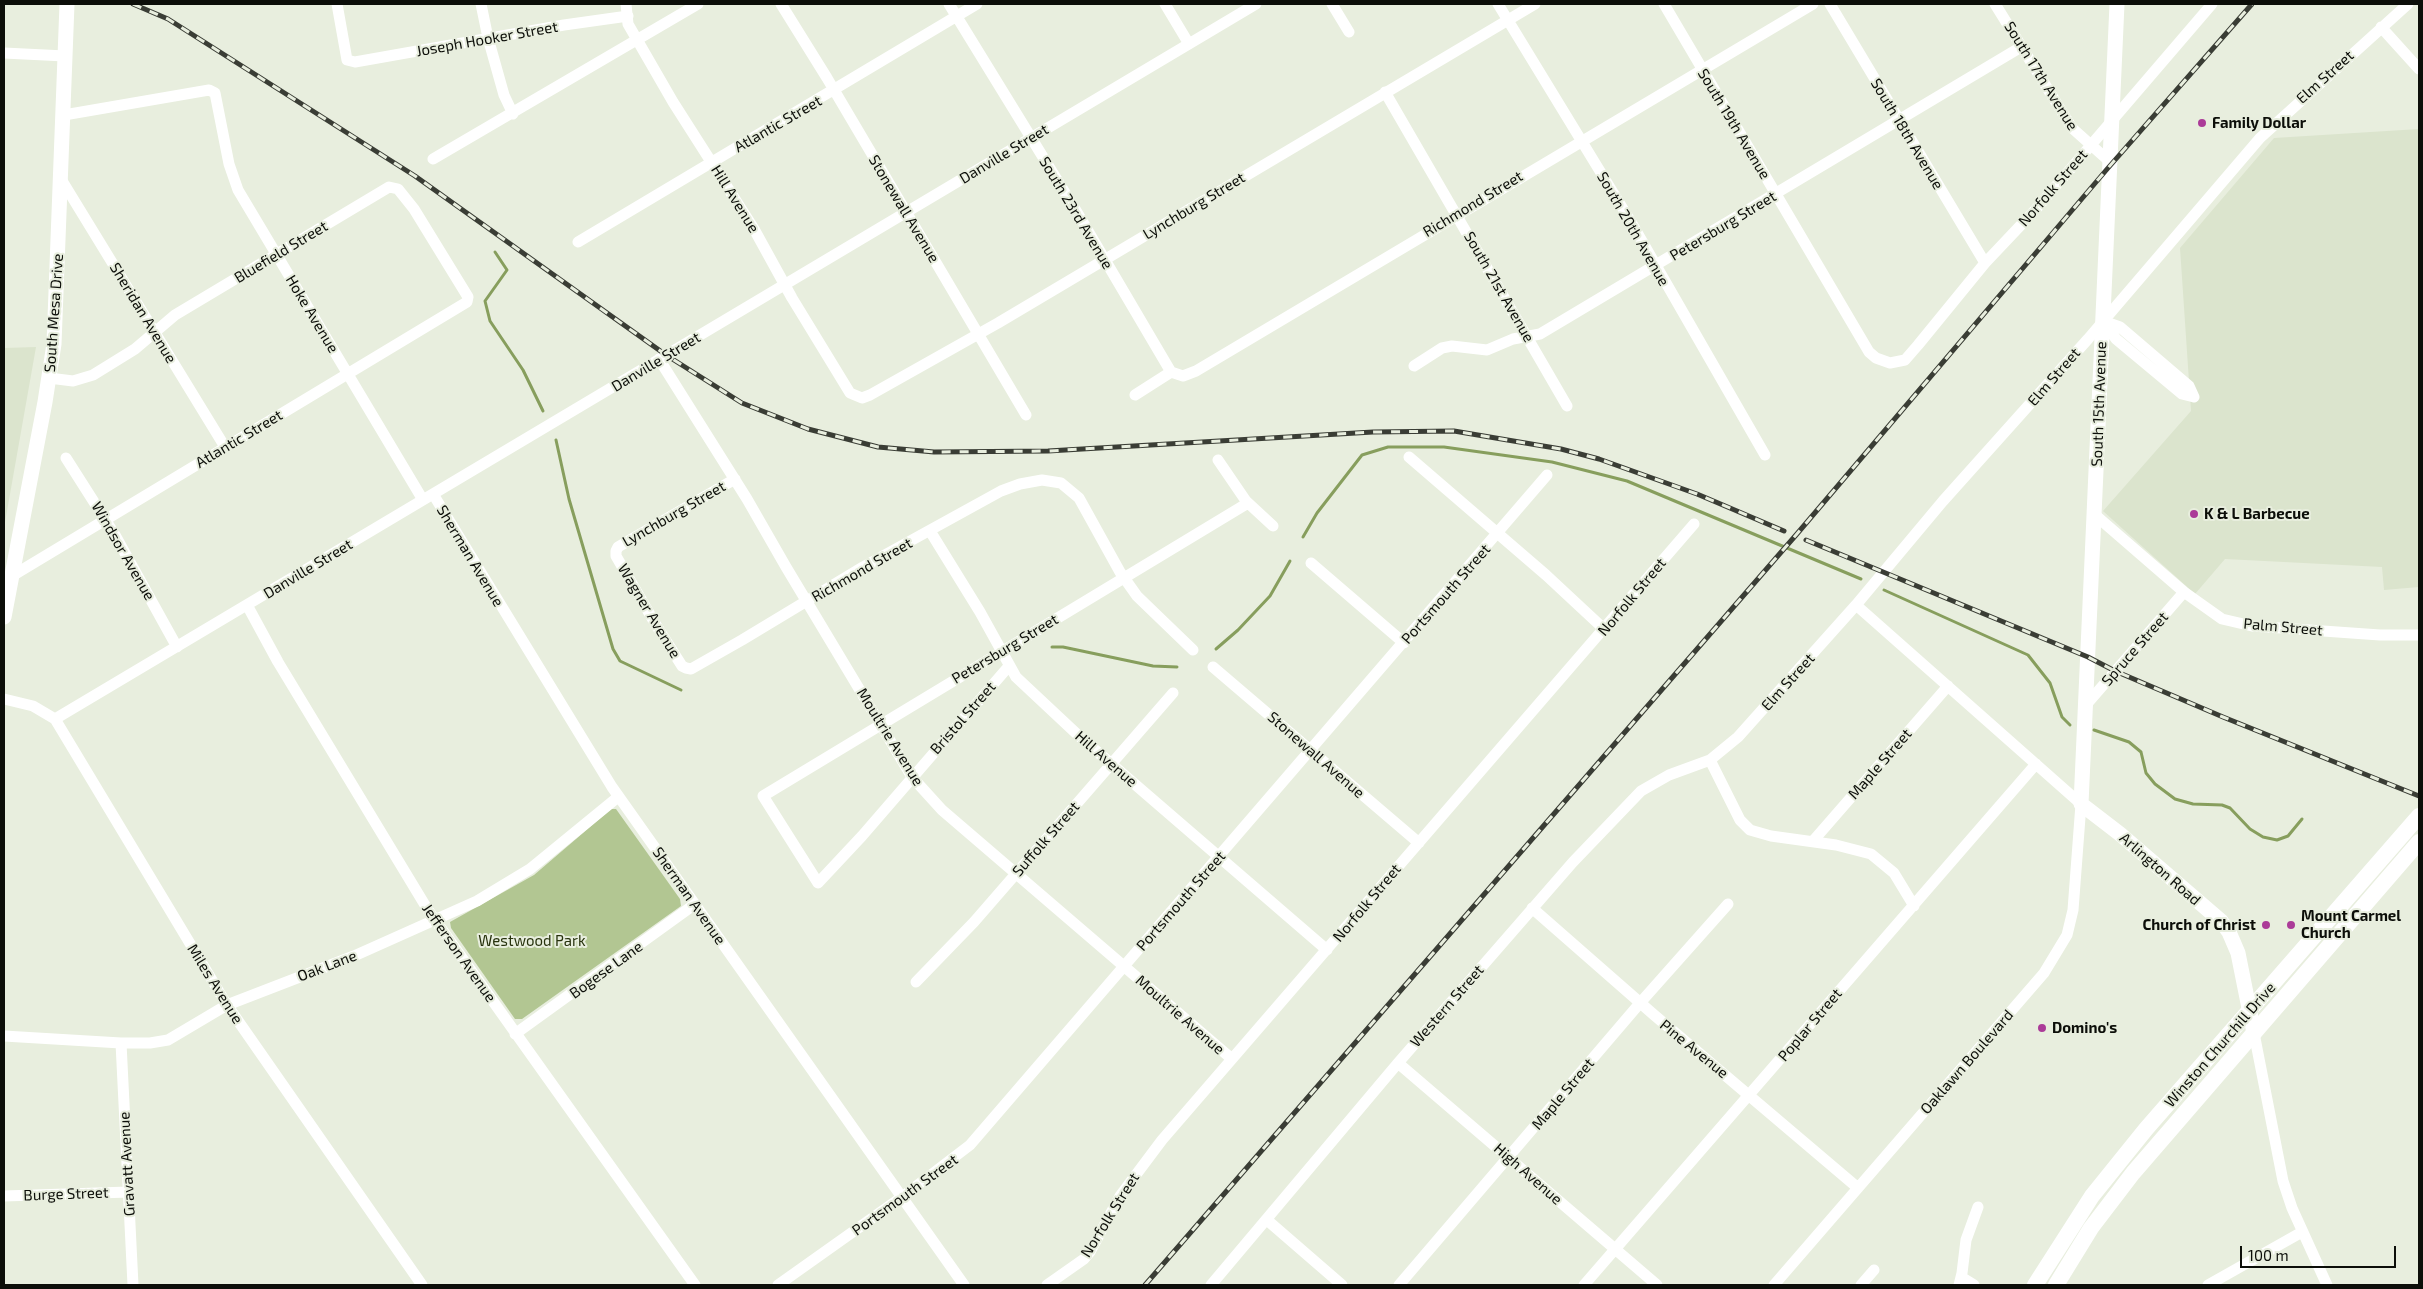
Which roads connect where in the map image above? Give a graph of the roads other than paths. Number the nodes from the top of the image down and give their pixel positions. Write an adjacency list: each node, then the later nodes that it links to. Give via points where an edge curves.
1 (67, 4): 31 (main road, South Mesa Drive)
2 (337, 4): 26 (street, Joseph Hooker Street, via 347,60 361,62)
3 (481, 4): 26 (street)
4 (626, 4): 21 (street, Hill Avenue)
5 (698, 4): 27 (street)
6 (781, 4): 34 (street, Stonewall Avenue)
7 (949, 4): 22 (street, South 23rd Avenue)
8 (977, 4): 22 (street, Atlantic Street)
9 (1165, 4): 28 (street)
10 (1256, 4): 28 (street, Danville Street)
11 (1332, 4): 25 (street)
12 (1498, 4): 23 (street, South 20th Avenue)
13 (1535, 4): 23 (street, Lynchburg Street)
14 (1664, 4): 33 (street, South 19th Avenue)
15 (1813, 4): 33 (street, Richmond Street)
16 (1830, 4): 38 (street, South 18th Avenue)
17 (1995, 4): 29 (street, South 17th Avenue)
18 (2117, 4): 39 (main road, South 15th Avenue)
19 (2212, 4): 39 (street, Norfolk Street)
20 (2408, 4): 24 (street, Elm Street)
21 (628, 16): 26 (street, Joseph Hooker Street); 27 (street, Hill Avenue, via 628,24)
22 (957, 17): 34 (street, Atlantic Street); 40 (street, South 23rd Avenue)
23 (1508, 20): 35 (street, Lynchburg Street); 41 (street, South 20th Avenue)
24 (2381, 27): 32 (street); 57 (street, Elm Street, via 2260,138)
25 (1349, 32)
26 (488, 38): 36 (street, via 504,95)
27 (637, 40): 36 (street); 45 (street, Hill Avenue)
28 (1189, 44): 40 (street, Danville Street)
29 (2021, 47): 38 (street, Petersburg Street); 42 (street, South 17th Avenue, via 2067,121)
30 (4, 53): 31 (street)
31 (65, 56): 37 (main road, South Mesa Drive)
32 (2419, 69)
33 (1702, 70): 41 (street, Richmond Street); 47 (street, South 19th Avenue)
34 (834, 90): 45 (street, Atlantic Street); 48 (street, Stonewall Avenue)
35 (1385, 92): 49 (street, South 21st Avenue); 52 (street, Lynchburg Street)
36 (513, 114): 43 (street)
37 (64, 115): 46 (main road, South Mesa Drive); 51 (street, Hoke Avenue, via 213,91 232,178)
38 (1899, 120): 47 (street, Petersburg Street); 53 (street, South 18th Avenue)
39 (2110, 123): 42 (street, Norfolk Street); 44 (main road, South 15th Avenue)
40 (1030, 138): 48 (street, Danville Street); 52 (street, South 23rd Avenue)
41 (1581, 142): 49 (street, Richmond Street); 54 (street, South 20th Avenue)
42 (2090, 146): 44 (street, South 17th Avenue); 53 (street, Norfolk Street)
43 (433, 160)
44 (2109, 161): 57 (main road, South 15th Avenue)
45 (712, 162): 50 (street, Atlantic Street); 55 (street, Hill Avenue)
46 (61, 179): 58 (street, Sheridan Avenue); 66 (main road, South Mesa Drive, via 56,317)
47 (1776, 195): 54 (street, Petersburg Street); 62 (street, South 19th Avenue, via 1869,352)
48 (906, 213): 55 (street, Danville Street); 59 (street, Stonewall Avenue)
49 (1457, 214): 60 (street, South 21st Avenue); 64 (street, Richmond Street, via 1196,371 1184,376)
50 (578, 242)
51 (277, 255): 56 (street, Bluefield Street, via 393,187 414,209 436,243 468,297); 58 (street, Bluefield Street, via 176,315); 65 (street, Hoke Avenue)
52 (1104, 260): 59 (street, Lynchburg Street); 64 (street, South 23rd Avenue)
53 (1985, 263): 62 (street, Norfolk Street, via 1905,360)
54 (1655, 267): 60 (street, Petersburg Street, via 1540,334); 72 (street, South 20th Avenue)
55 (785, 284): 61 (street, Danville Street); 67 (street, Hill Avenue)
56 (467, 302): 65 (street, Atlantic Street)
57 (2102, 321): 57 (street, via 2116,339 2182,394 2194,397 2189,386 2120,327); 81 (main road, South 15th Avenue); 93 (street, Elm Street, via 1942,501)
58 (155, 332): 66 (street, Bluefield Street, via 135,349 93,375 73,381); 71 (street, Sheridan Avenue)
59 (979, 332): 67 (street, Lynchburg Street, via 870,396 862,398); 70 (street, Stonewall Avenue)
60 (1528, 337): 63 (street, Petersburg Street, via 1513,338 1487,350 1442,348); 69 (street, South 21st Avenue)
61 (659, 360): 77 (street, Moultrie Avenue); 78 (street, Danville Street)
62 (1890, 363)
63 (1414, 366)
64 (1171, 372): 68 (street)
65 (348, 374): 71 (street, Atlantic Street); 79 (street, Hoke Avenue)
66 (49, 378): 89 (main road, South Mesa Drive)
67 (850, 393)
68 (1135, 396)
69 (1567, 406)
70 (1026, 415)
71 (225, 447): 82 (street, Atlantic Street)
72 (1765, 455)
73 (1409, 457): 86 (street)
74 (66, 458): 82 (street, Windsor Avenue)
75 (1218, 460): 80 (street)
76 (1547, 475): 86 (street, Portsmouth Street)
77 (735, 479): 87 (street, Lynchburg Street); 92 (street, Moultrie Avenue)
78 (433, 494): 79 (street, Danville Street); 116 (street, Sherman Avenue)
79 (422, 500): 94 (street, Danville Street)
80 (1248, 503): 84 (street); 90 (street, Petersburg Street)
81 (2094, 514): 91 (street, Palm Street); 108 (main road, South 15th Avenue)
82 (105, 520): 89 (street, Atlantic Street); 99 (street, Windsor Avenue)
83 (1694, 524): 96 (street, Norfolk Street)
84 (1273, 526)
85 (930, 531): 90 (street, Richmond Street, via 1001,491 1020,484 1042,480 1061,483 1079,498); 92 (street, Richmond Street); 101 (street, Hill Avenue)
86 (1497, 534): 96 (street); 98 (street, Portsmouth Street)
87 (616, 551): 104 (street, Wagner Avenue, via 656,625)
88 (1311, 563): 98 (street)
89 (12, 576): 95 (main road, South Mesa Drive)
90 (1124, 578): 100 (street, via 1147,608); 101 (street, Petersburg Street)
91 (2184, 592): 97 (street, Palm Street, via 2211,613 2237,624); 108 (street, Spruce Street)
92 (808, 602): 104 (street, Richmond Street, via 700,664); 110 (street, Moultrie Avenue)
93 (1856, 604): 105 (street, Arlington Road); 112 (street, Elm Street, via 1738,737)
94 (247, 605): 99 (street, Danville Street); 129 (street, Jefferson Avenue, via 278,662)
95 (4, 617)
96 (1604, 630): 121 (street, Norfolk Street)
97 (2419, 635)
98 (1404, 643): 111 (street, Portsmouth Street)
99 (177, 647): 109 (street, Danville Street)
100 (1193, 650)
101 (1001, 652): 102 (street, Hill Avenue); 110 (street, Petersburg Street)
102 (1009, 666): 113 (street, Hill Avenue, via 1042,703); 115 (street, Bristol Street)
103 (1213, 667): 111 (street, Stonewall Avenue)
104 (686, 668)
105 (1948, 686): 114 (street, Arlington Road); 119 (street, Maple Street)
106 (1173, 693): 113 (street, Suffolk Street)
107 (4, 699): 109 (street, Miles Avenue, via 33,706)
108 (2086, 705): 117 (main road, South 15th Avenue)
109 (55, 719): 134 (street, Miles Avenue)
110 (880, 725): 115 (street, Moultrie Avenue); 124 (street, Petersburg Street, via 763,796)
111 (1311, 750): 121 (street, Stonewall Avenue); 122 (street, Portsmouth Street)
112 (1710, 760): 119 (street, via 1744,826 1771,836); 128 (street, Western Street, via 1668,775 1641,791)
113 (1111, 764): 122 (street, Hill Avenue); 123 (street, Suffolk Street)
114 (2036, 764): 117 (street, Arlington Road); 127 (street, Poplar Street)
115 (912, 777): 123 (street, Moultrie Avenue, via 942,810); 124 (street, Bristol Street)
116 (618, 797): 125 (street, Sherman Avenue); 129 (street, Oak Lane, via 530,869)
117 (2081, 804): 135 (main road, Arlington Road, via 2221,921 2238,953); 144 (street, Oaklawn Boulevard, via 2074,910 2067,935 2056,955 2044,973)
118 (2419, 816): 135 (highway, Winston Churchill Drive)
119 (1813, 841): 127 (street, via 1871,854 1902,882)
120 (2419, 842): 136 (highway, Winston Churchill Drive)
121 (1419, 843): 130 (street, Norfolk Street)
122 (1218, 857): 130 (street, Hill Avenue); 131 (street, Portsmouth Street)
123 (1017, 873): 131 (street, Moultrie Avenue); 132 (street, Suffolk Street)
124 (818, 883)
125 (695, 904): 137 (street, Bogese Lane); 147 (street, Sherman Avenue)
126 (1728, 904): 133 (street, Maple Street)
127 (1914, 906): 142 (street, Poplar Street)
128 (1532, 908): 133 (street, Pine Avenue); 141 (street, Western Street)
129 (436, 921): 134 (street, Oak Lane); 137 (street, Jefferson Avenue)
130 (1327, 950): 140 (street, Norfolk Street)
131 (1124, 967): 140 (street, Moultrie Avenue); 147 (street, Portsmouth Street, via 970,1146)
132 (916, 982)
133 (1640, 1003): 142 (street, Pine Avenue); 143 (street, Maple Street)
134 (227, 1006): 139 (street, Oak Lane, via 168,1040); 154 (street, Miles Avenue)
135 (2249, 1010): 136 (main road, Arlington Road); 169 (highway, Winston Churchill Drive, via 2092,1196)
136 (2254, 1033): 150 (street, Arlington Road, via 2284,1181); 170 (highway, Winston Churchill Drive, via 2114,1197)
137 (515, 1034): 157 (street, Jefferson Avenue)
138 (4, 1036): 139 (street, Oak Lane)
139 (121, 1043): 145 (street, Gravatt Avenue)
140 (1232, 1059): 160 (street, Norfolk Street, via 1134,1174 1090,1252)
141 (1398, 1063): 143 (street, High Avenue); 149 (street, Western Street)
142 (1751, 1095): 144 (street, Pine Avenue); 151 (street, Poplar Street)
143 (1510, 1158): 151 (street, High Avenue); 163 (street, Maple Street)
144 (1858, 1188): 166 (street, Oaklawn Boulevard)
145 (129, 1192): 146 (street, Burge Street); 155 (street, Gravatt Avenue)
146 (4, 1196)
147 (902, 1197): 158 (street, Portsmouth Street); 159 (street, Sherman Avenue)
148 (1978, 1207): 153 (street, via 1966,1240)
149 (1267, 1220): 161 (street, Western Street); 162 (street)
150 (2302, 1232): 171 (street); 172 (street, Arlington Road)
151 (1615, 1249): 164 (street, Poplar Street); 165 (street, High Avenue)
152 (1874, 1270): 167 (street)
153 (1960, 1281): 168 (street)
154 (420, 1282): 156 (street)
155 (133, 1285)
156 (407, 1285)
157 (695, 1285)
158 (778, 1285)
159 (964, 1285)
160 (1047, 1285)
161 (1211, 1285)
162 (1342, 1285)
163 (1399, 1285)
164 (1584, 1285)
165 (1658, 1285)
166 (1774, 1285)
167 (1861, 1285)
168 (1974, 1285)
169 (2035, 1285)
170 (2056, 1285)
171 (2210, 1285)
172 (2327, 1285)

